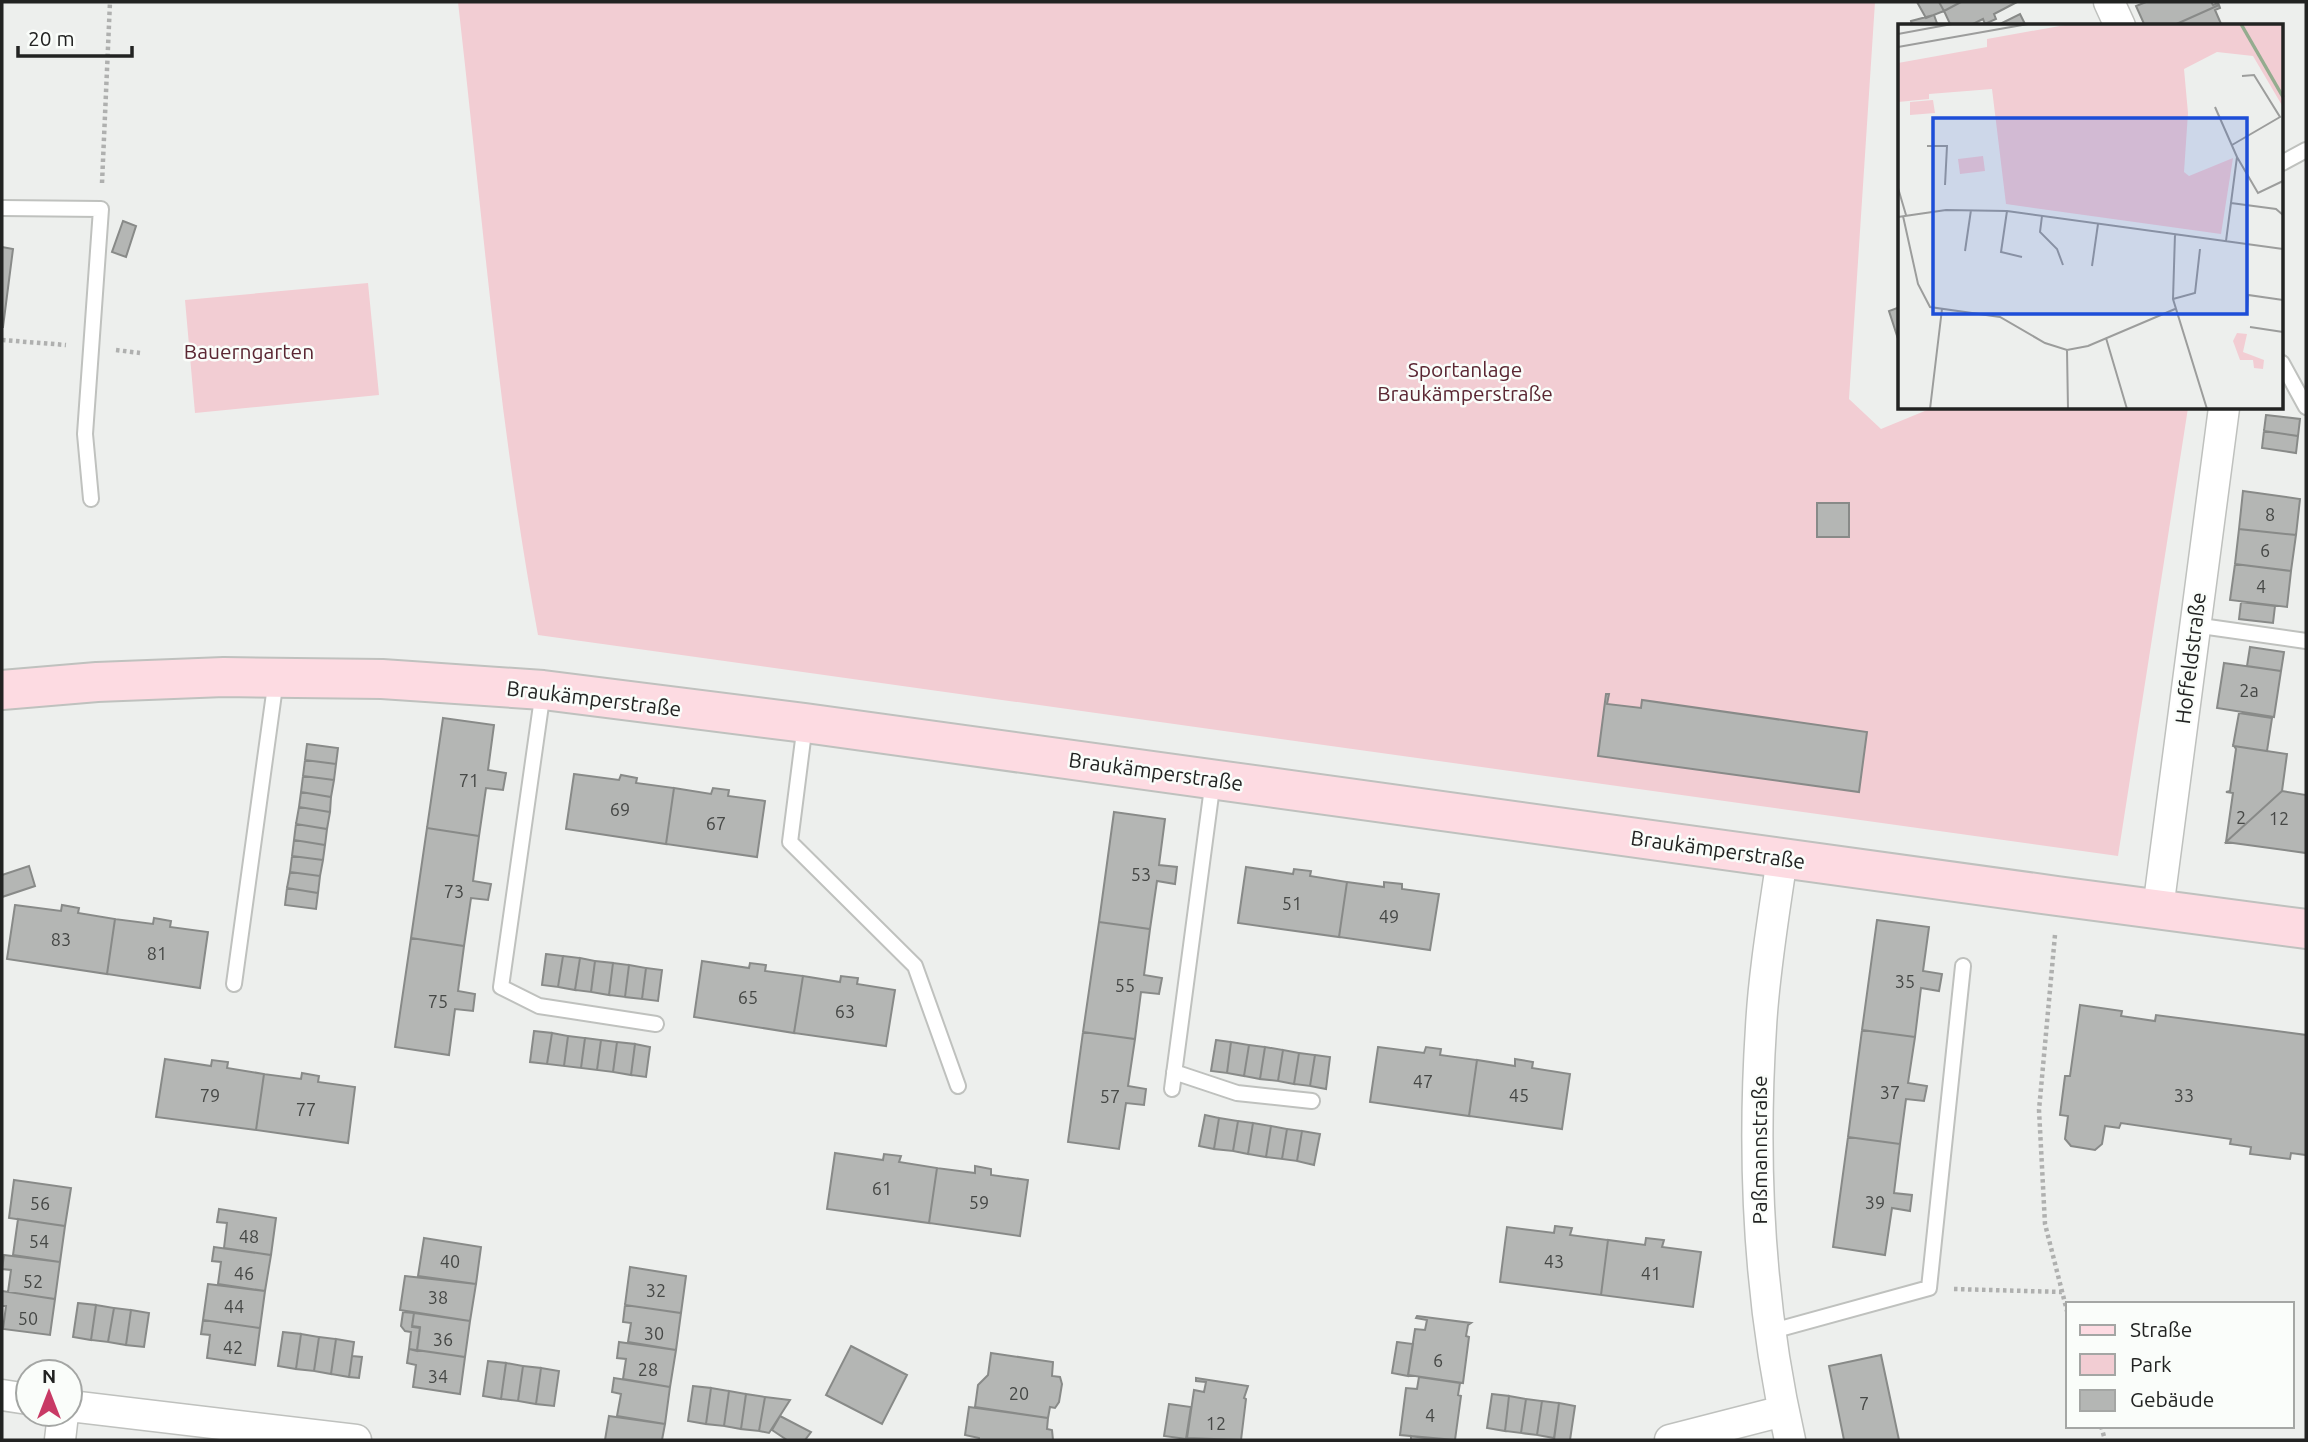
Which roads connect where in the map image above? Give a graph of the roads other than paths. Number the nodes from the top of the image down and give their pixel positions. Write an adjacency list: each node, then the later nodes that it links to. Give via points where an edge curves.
1 (2109, 2): 2 (street)
2 (2119, 24)
3 (2306, 150): 4 (lane)
4 (2284, 162)
5 (2, 208): 9 (lane, via 101,209 85,434)
6 (2284, 367): 7 (lane)
7 (2306, 407)
8 (2224, 410): 10 (street, Hoffeldstraße)
9 (91, 499)
10 (2194, 625): 11 (lane); 18 (street, Hoffeldstraße)
11 (2306, 641)
12 (276, 678): 13 (street, Braukämperstraße, via 97,682); 14 (street, Braukämperstraße, via 382,679); 21 (lane)
13 (2, 690)
14 (543, 690): 15 (street, Braukämperstraße); 22 (lane, via 501,987 539,1006)
15 (805, 723): 16 (street, Braukämperstraße); 24 (lane, via 790,842 915,966)
16 (1213, 779): 17 (street, Braukämperstraße); 23 (lane)
17 (1782, 858): 18 (street, Braukämperstraße); 27 (street, Paßmannstraße, via 1761,1026 1757,1124 1758,1223)
18 (2158, 909): 19 (street, Braukämperstraße)
19 (2306, 929)
20 (1963, 966): 27 (lane, via 1929,1288)
21 (234, 984)
22 (656, 1024)
23 (1174, 1072): 25 (lane); 26 (lane, via 1237,1093)
24 (958, 1086)
25 (1172, 1089)
26 (1312, 1101)
27 (1769, 1332): 29 (street, Paßmannstraße)
28 (84, 1408): 30 (street)
29 (1783, 1410): 31 (street); 32 (street, Paßmannstraße)
30 (356, 1440)
31 (1670, 1440)
32 (1790, 1440)

